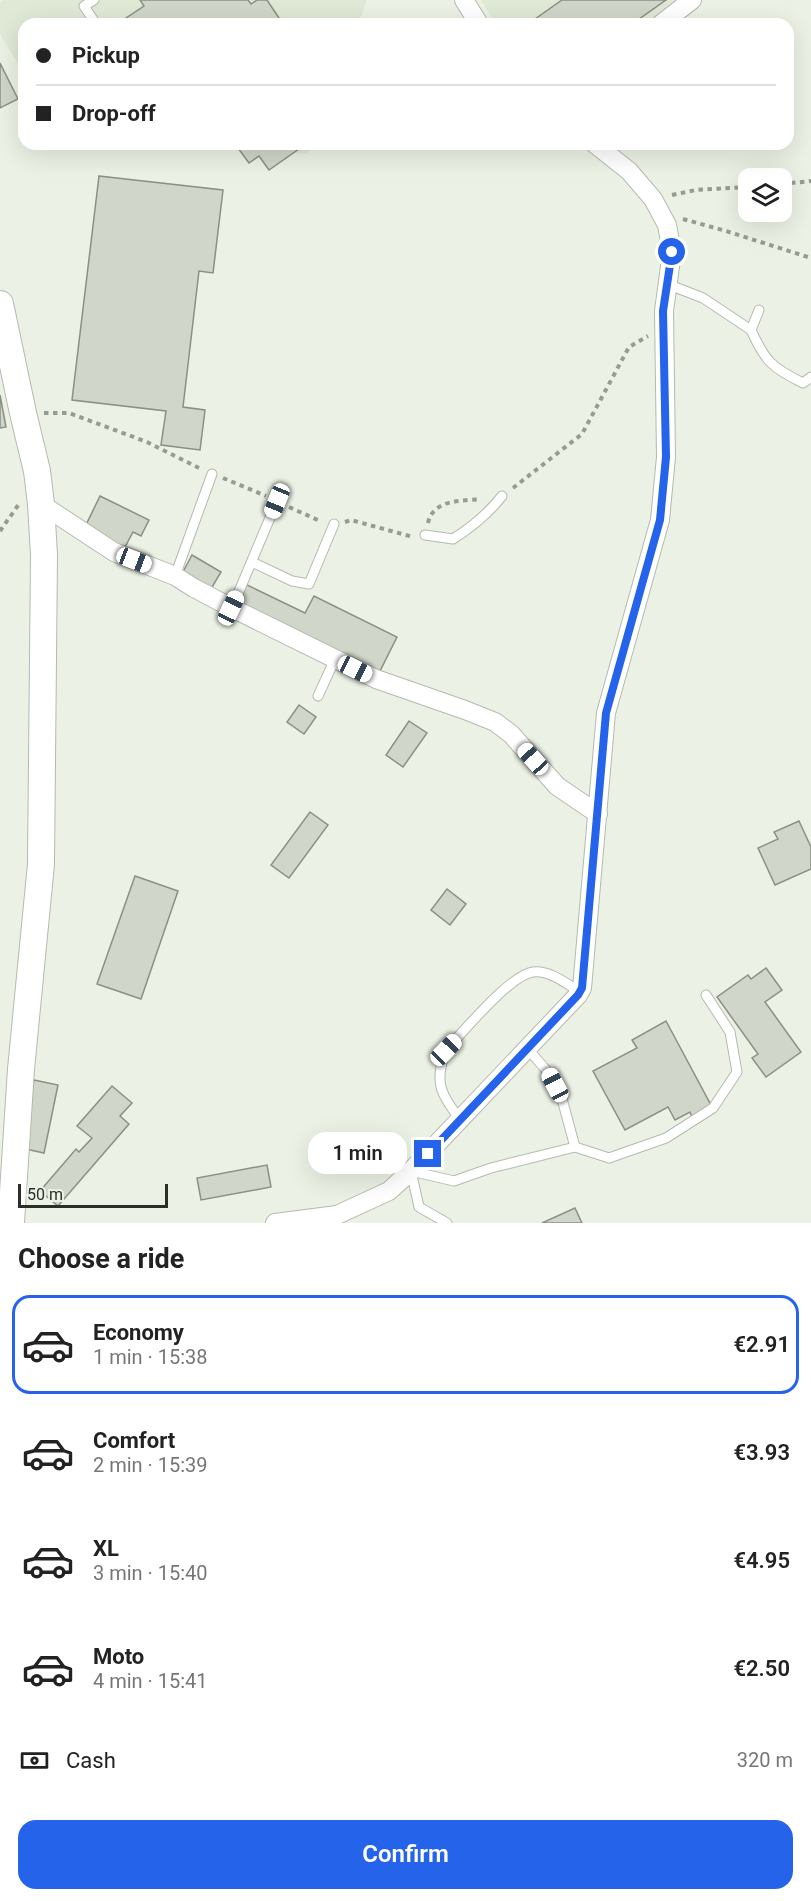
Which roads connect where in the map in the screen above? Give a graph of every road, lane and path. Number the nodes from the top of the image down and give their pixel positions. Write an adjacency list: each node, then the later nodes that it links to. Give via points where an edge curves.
1 (94, 0): 4 (lane, via 84,6)
2 (464, 0): 5 (street)
3 (692, 0): 6 (street)
4 (92, 18)
5 (475, 18)
6 (669, 18)
7 (603, 150): 11 (street, via 629,171)
8 (811, 181): 9 (path)
9 (792, 183)
10 (738, 188): 11 (path, via 696,190)
11 (653, 199): 12 (street)
12 (664, 219): 13 (path, via 698,222); 14 (street, via 672,252)
13 (811, 258)
14 (667, 284): 17 (street); 18 (lane, via 703,298)
15 (0, 304): 20 (street)
16 (759, 310): 18 (lane)
17 (663, 326): 22 (path, via 629,347 582,434); 32 (street, via 666,457 660,520 606,713)
18 (751, 330): 19 (lane, via 762,355 783,374 803,383)
19 (811, 377)
20 (23, 413): 21 (path, via 69,413 147,442); 24 (street, via 38,471)
21 (212, 474): 23 (path); 28 (lane)
22 (502, 496): 26 (lane, via 491,510 453,539); 26 (path, via 446,502 429,516)
23 (277, 501): 25 (path); 27 (lane)
24 (41, 504): 28 (street, via 114,552); 40 (street, via 41,864)
25 (334, 524): 26 (path, via 351,520 417,538); 27 (lane, via 309,584)
26 (425, 535)
27 (252, 562): 29 (lane)
28 (175, 576): 29 (street)
29 (231, 608): 30 (street)
30 (335, 659): 31 (lane); 32 (street, via 376,679 495,722 511,734 557,786)
31 (318, 696)
32 (597, 814): 33 (street)
33 (580, 992): 35 (street); 36 (lane, via 550,975 534,972 514,980 446,1050 440,1084 444,1099)
34 (706, 995): 37 (lane, via 730,1032 737,1072 713,1108 666,1138 609,1158)
35 (527, 1048): 36 (street); 37 (lane, via 547,1071 562,1099)
36 (460, 1119): 38 (street)
37 (575, 1148): 38 (lane, via 490,1168 454,1181)
38 (411, 1171): 39 (street, via 389,1191); 42 (lane, via 419,1207)
39 (346, 1217): 41 (street)
40 (11, 1223)
41 (275, 1223)
42 (447, 1223)

